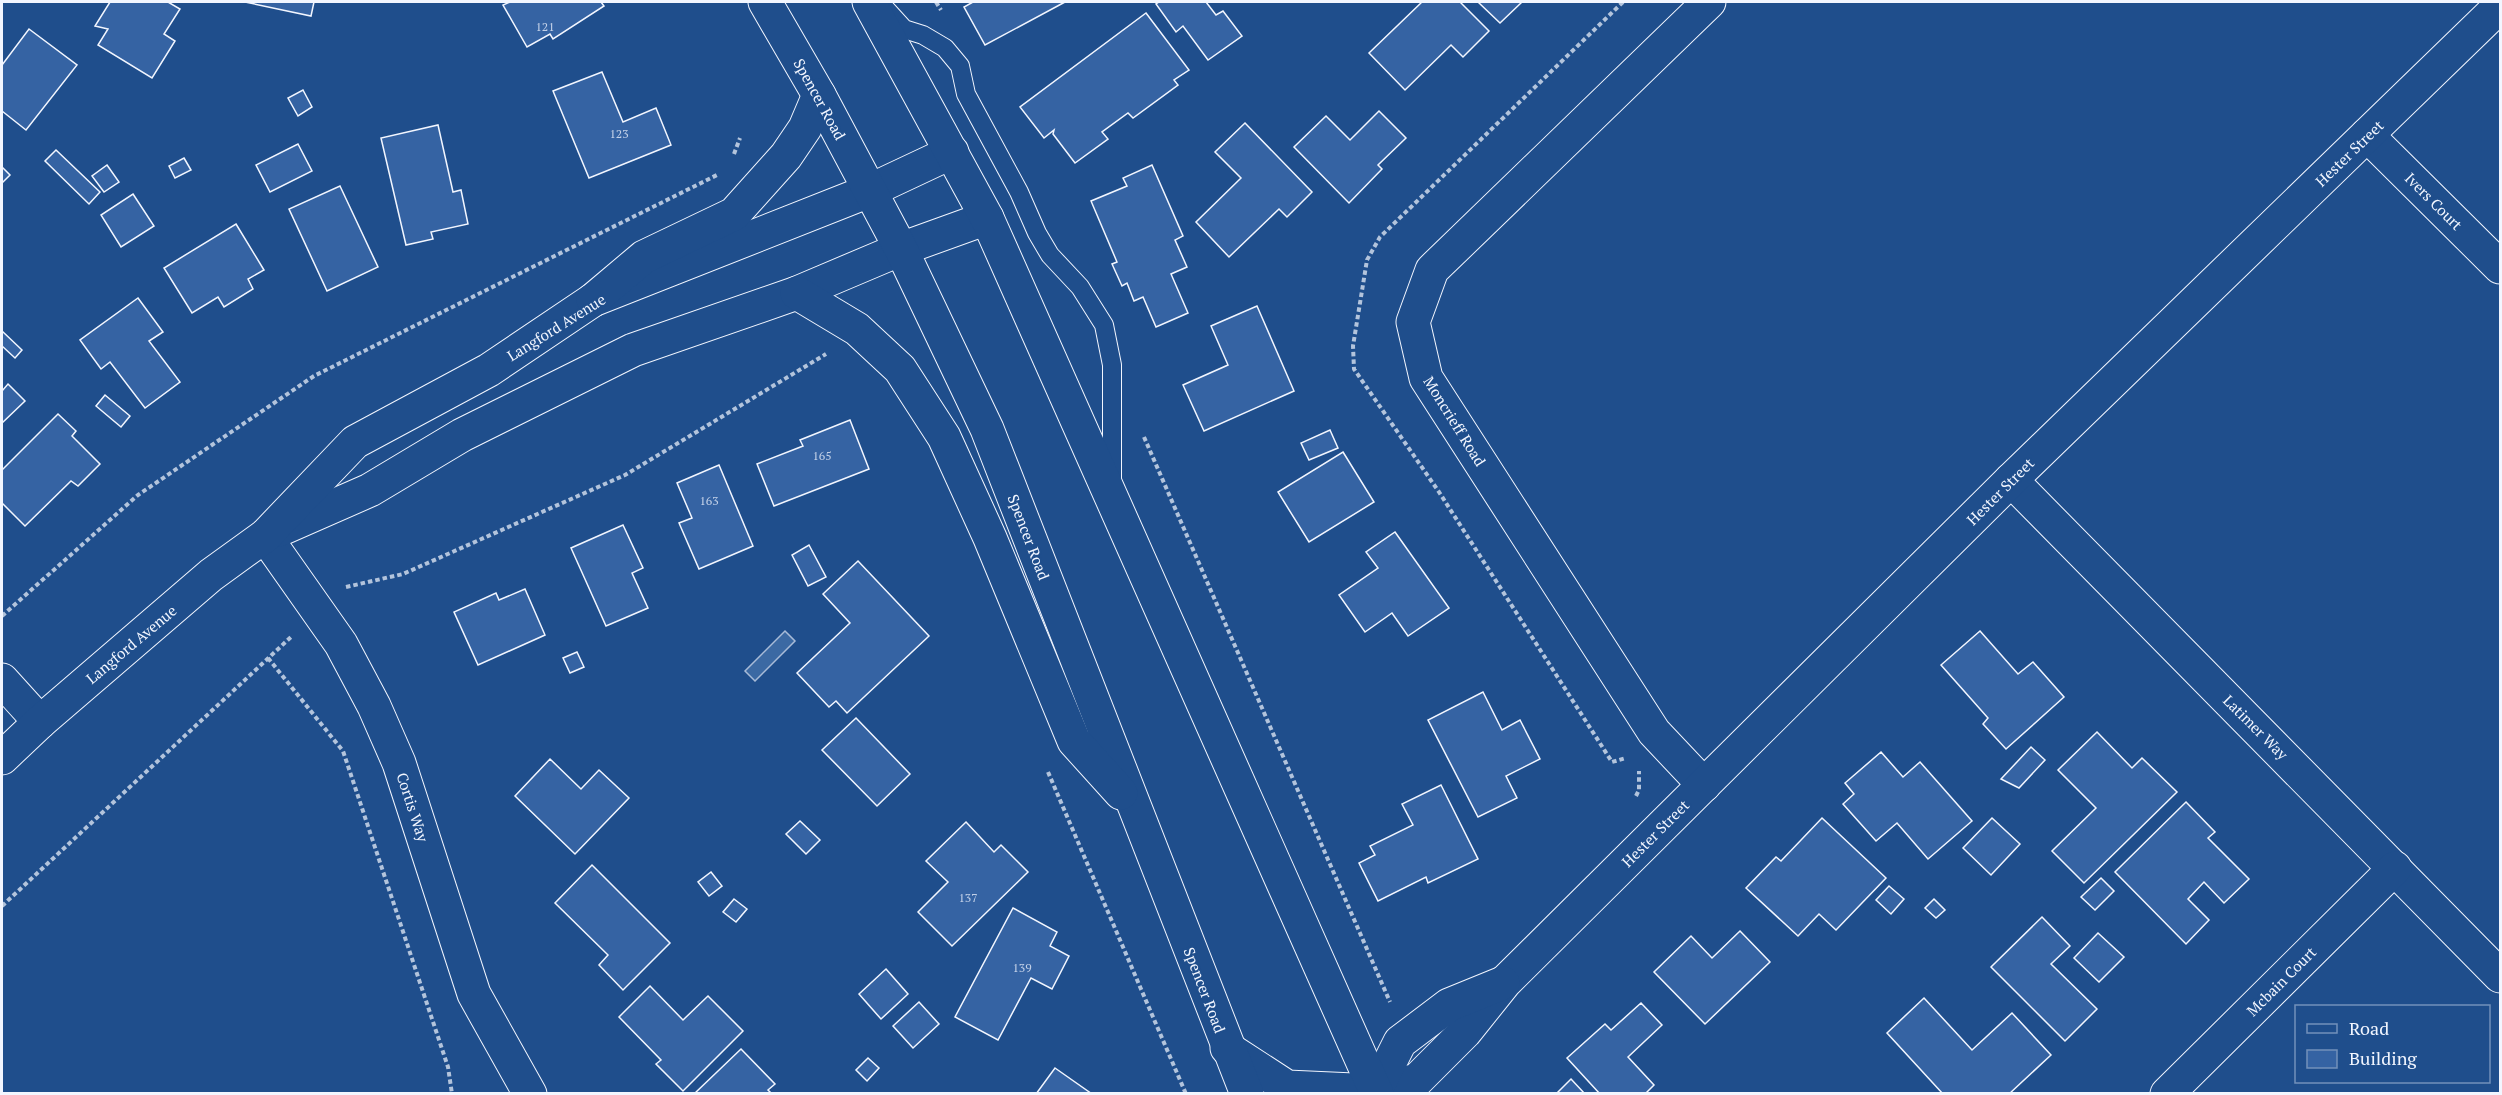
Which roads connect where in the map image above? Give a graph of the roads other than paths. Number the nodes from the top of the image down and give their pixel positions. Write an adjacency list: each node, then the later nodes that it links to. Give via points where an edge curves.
1 (765, 2): 6 (main road, Spencer Road)
2 (869, 2): 8 (main road)
3 (878, 2): 16 (lane, via 904,29 945,48 960,66 966,94 1037,233 1104,325 1112,365)
4 (1709, 2): 21 (main road, Moncrieff Road, via 1432,270 1413,322 1426,378 1654,732)
5 (2500, 6): 7 (main road, Hester Street)
6 (819, 95): 9 (main road, Spencer Road); 14 (main road, via 805,128 786,156 734,214 644,257)
7 (2367, 135): 12 (main road, Ivers Court); 15 (main road, Hester Street)
8 (952, 152): 9 (main road, Langford Avenue); 10 (main road)
9 (869, 191): 11 (main road, Spencer Road); 14 (main road, Langford Avenue)
10 (987, 218): 11 (main road, Langford Avenue); 16 (main road)
11 (901, 249): 13 (main road, Langford Avenue); 22 (main road, Spencer Road, via 987,429)
12 (2500, 267)
13 (797, 293): 17 (main road, Langford Avenue, via 633,350 462,435 370,490); 22 (main road, via 857,329 900,369 944,437 1074,741)
14 (593, 300): 17 (main road, Langford Avenue, via 489,369 355,442)
15 (2011, 480): 21 (main road, Hester Street); 23 (main road, Latimer Way)
16 (1115, 503): 27 (main road)
17 (265, 536): 19 (main road, Langford Avenue, via 211,575); 28 (main road, Cortis Way, via 341,644 374,706 399,763 474,994)
18 (2, 681): 19 (main road)
19 (40, 722): 20 (main road, Langford Avenue)
20 (2, 758)
21 (1704, 785): 25 (main road, Hester Street)
22 (1134, 807): 26 (main road, Spencer Road)
23 (2395, 868): 24 (main road, Latimer Way); 30 (main road, Mcbain Court)
24 (2500, 976)
25 (1505, 982): 27 (main road, Hester Street, via 1465,1032 1418,1080); 27 (main road, Hester Street, via 1449,1005 1400,1042)
26 (1227, 1048): 27 (main road, Hester Street, via 1287,1087); 29 (main road, Spencer Road)
27 (1376, 1093)
28 (530, 1094)
29 (1247, 1094)
30 (2167, 1094)

